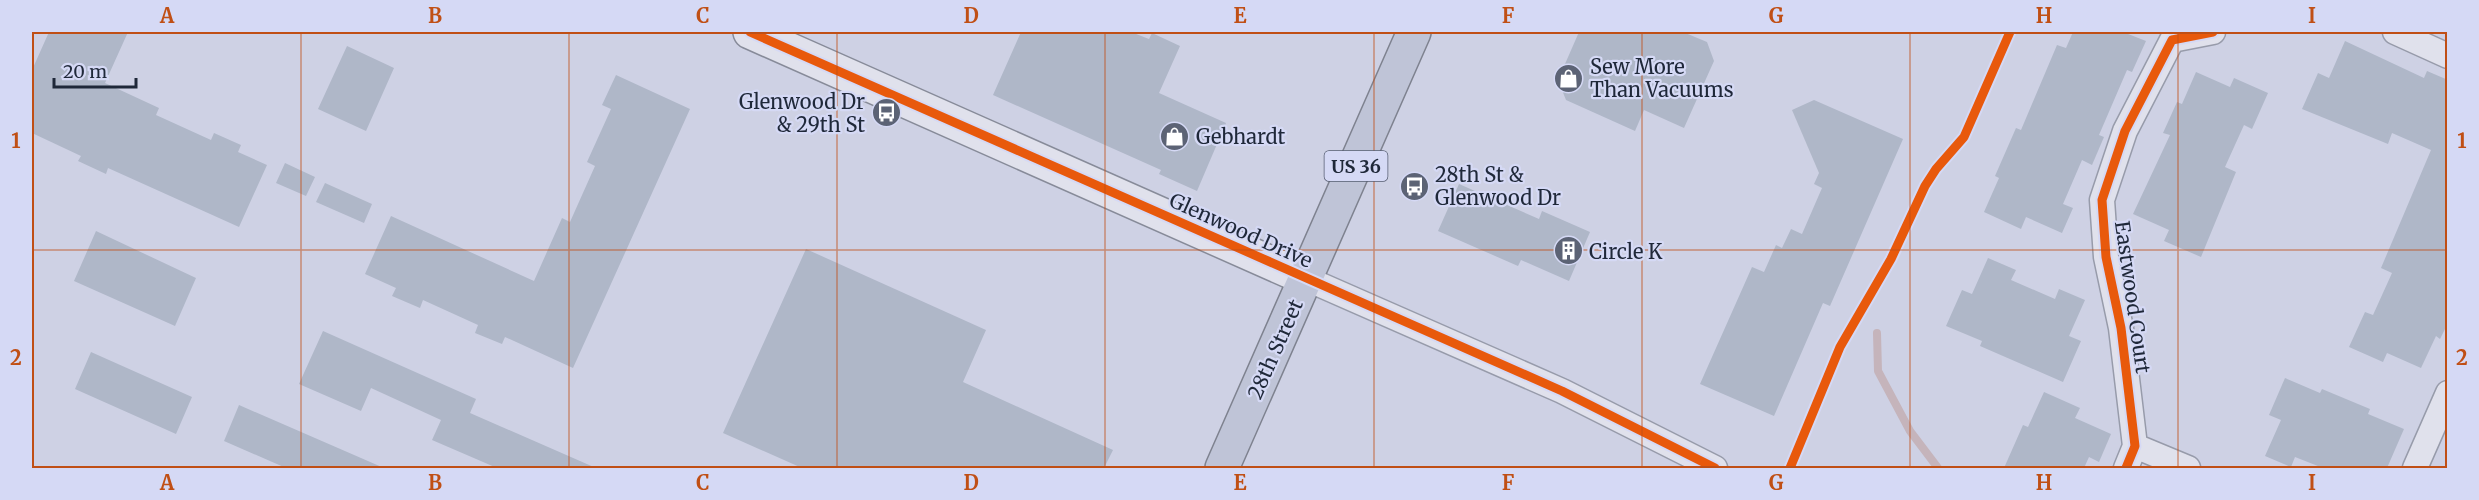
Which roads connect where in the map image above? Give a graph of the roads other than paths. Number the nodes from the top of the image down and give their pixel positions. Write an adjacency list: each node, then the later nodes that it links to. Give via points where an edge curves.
1 (750, 32): 6 (street, Glenwood Drive)
2 (1414, 32): 6 (highway, 28th Street / US 36)
3 (2213, 32): 8 (street, Eastwood Court, via 2172,40 2125,131 2102,200 2106,256 2121,328)
4 (2395, 32): 5 (street)
5 (2448, 56)
6 (1307, 279): 9 (highway, 28th Street / US 36); 10 (street, Glenwood Drive, via 1562,391)
7 (2448, 393): 13 (street)
8 (2135, 446): 11 (street, Eastwood Court); 12 (street)
9 (1222, 468)
10 (1715, 468)
11 (2126, 468)
12 (2188, 468)
13 (2415, 468)

